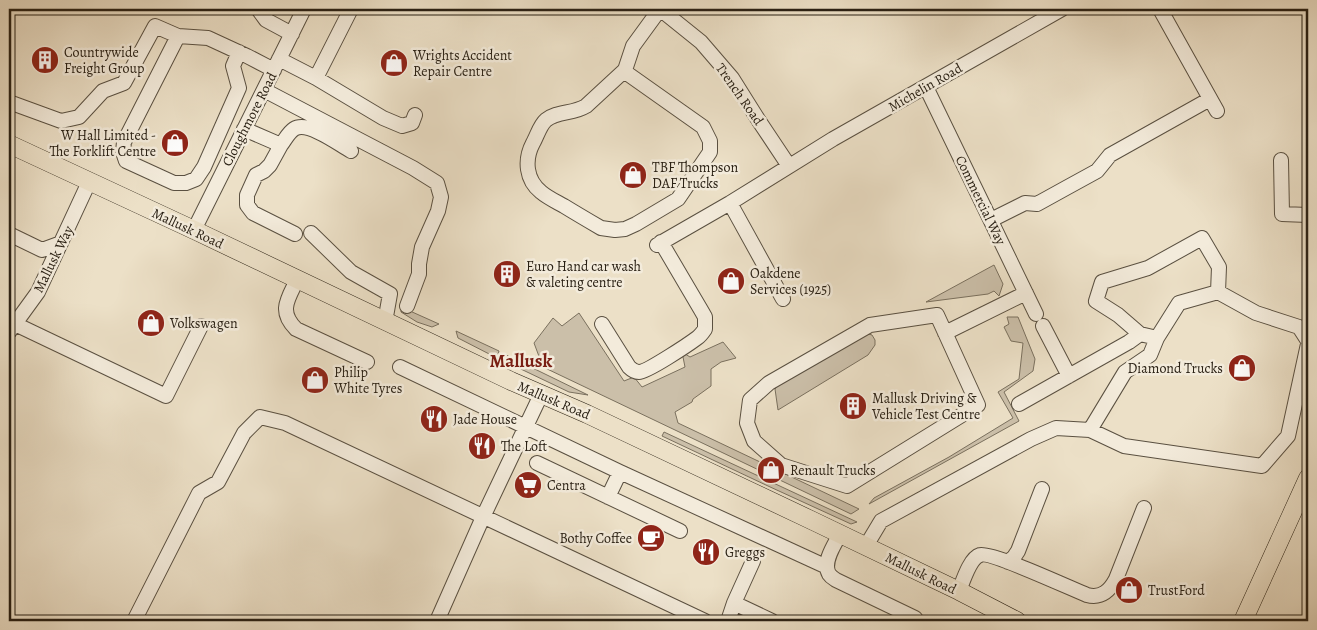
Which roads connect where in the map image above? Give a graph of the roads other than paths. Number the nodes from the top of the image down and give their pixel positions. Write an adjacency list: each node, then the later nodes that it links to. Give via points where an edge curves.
1 (258, 9): 7 (street, via 266,20)
2 (304, 9): 7 (street, Cloughmore Road)
3 (351, 9): 12 (street)
4 (660, 9): 11 (street, via 634,46); 24 (street, Trench Road, via 701,42 732,78)
5 (1062, 9): 13 (street, Michelin Road)
6 (1160, 9): 15 (street)
7 (292, 34): 10 (street, Cloughmore Road)
8 (178, 36): 9 (street, via 208,38); 9 (street, via 124,142 123,152 126,161 174,182 196,180 204,168 239,88 233,66); 16 (street, via 155,26 124,83 103,91 79,116 61,121)
9 (239, 52): 10 (street)
10 (276, 65): 12 (street); 14 (street, Cloughmore Road)
11 (625, 70): 11 (street, via 586,106 544,122 528,156 528,175 540,192 607,230 625,229 678,199 710,152 710,141 703,127)
12 (316, 78): 18 (street, via 402,126 412,123)
13 (926, 87): 24 (street, Michelin Road); 28 (street, Commercial Way)
14 (264, 90): 19 (street, Cloughmore Road); 38 (street, via 437,183 441,197 438,210 422,247 419,274)
15 (1210, 99): 17 (street); 28 (street, via 1110,155 1097,171 1037,204 1025,203)
16 (9, 102)
17 (1217, 111)
18 (415, 115)
19 (244, 128): 21 (street); 29 (street, Cloughmore Road)
20 (9, 144): 25 (main road, Mallusk Road)
21 (281, 145): 22 (street, via 290,132 302,126); 32 (street, via 270,165 256,175 249,188 247,205 252,213)
22 (351, 151)
23 (1280, 160): 27 (street, via 1282,214)
24 (789, 166): 26 (street, Michelin Road)
25 (89, 182): 29 (main road, Mallusk Road); 33 (street, Mallusk Way)
26 (730, 203): 37 (street); 40 (street, Michelin Road, via 659,244 705,317 705,329 699,337 654,366 638,372 629,368)
27 (1308, 216)
28 (990, 220): 36 (street, Commercial Way)
29 (194, 230): 34 (main road, Mallusk Road)
30 (311, 233): 39 (street, via 351,272 390,294)
31 (9, 234): 33 (street, via 42,250)
32 (295, 234)
33 (61, 243): 42 (street, Mallusk Way, via 38,292)
34 (297, 280): 39 (main road, Mallusk Road); 47 (street, via 286,304 288,322 296,329)
35 (1218, 292): 44 (street, via 1219,267 1202,238 1148,268 1102,282 1096,301); 45 (street, via 1179,303); 46 (street, via 1256,313 1299,328)
36 (1026, 293): 43 (street); 49 (street, Commercial Way)
37 (783, 299)
38 (407, 306)
39 (385, 322): 50 (main road, Mallusk Road)
40 (602, 324)
41 (201, 326): 42 (street, via 166,396)
42 (12, 328)
43 (945, 333): 43 (street, via 978,405 847,486 781,465 754,441 747,423 750,400 769,383 870,325 937,315)
44 (1140, 334): 45 (street); 49 (street)
45 (1157, 338): 53 (street, via 1150,355 1125,372)
46 (1308, 342): 53 (street, via 1288,436 1262,466 1124,446)
47 (367, 362)
48 (400, 367): 52 (street)
49 (1069, 376): 51 (street)
50 (542, 395): 52 (street); 62 (main road, Mallusk Road)
51 (1019, 404)
52 (525, 427): 55 (street); 60 (street)
53 (1090, 430): 63 (street, via 1056,428 1031,439 881,520)
54 (537, 463): 58 (street)
55 (620, 472): 58 (street); 66 (street)
56 (1308, 478): 76 (main road)
57 (1042, 489): 65 (street, via 1018,551)
58 (608, 497): 61 (street)
59 (1144, 508): 65 (street, via 1116,579 1111,588 1099,596 1087,596)
60 (483, 517): 69 (street, via 285,423 260,417 244,433 218,482 199,493); 70 (street); 71 (street)
61 (680, 531)
62 (840, 534): 63 (main road, Mallusk Road); 66 (street, via 828,557)
63 (866, 546): 67 (main road, Mallusk Road)
64 (753, 561): 68 (street)
65 (1008, 562): 67 (street, via 979,555 970,565)
66 (827, 567): 74 (street, via 836,580)
67 (959, 591): 75 (main road, Mallusk Road)
68 (734, 603): 72 (street); 73 (street)
69 (134, 621)
70 (437, 621)
71 (705, 621)
72 (728, 621)
73 (772, 621)
74 (918, 621)
75 (1017, 621)
76 (1243, 621)

